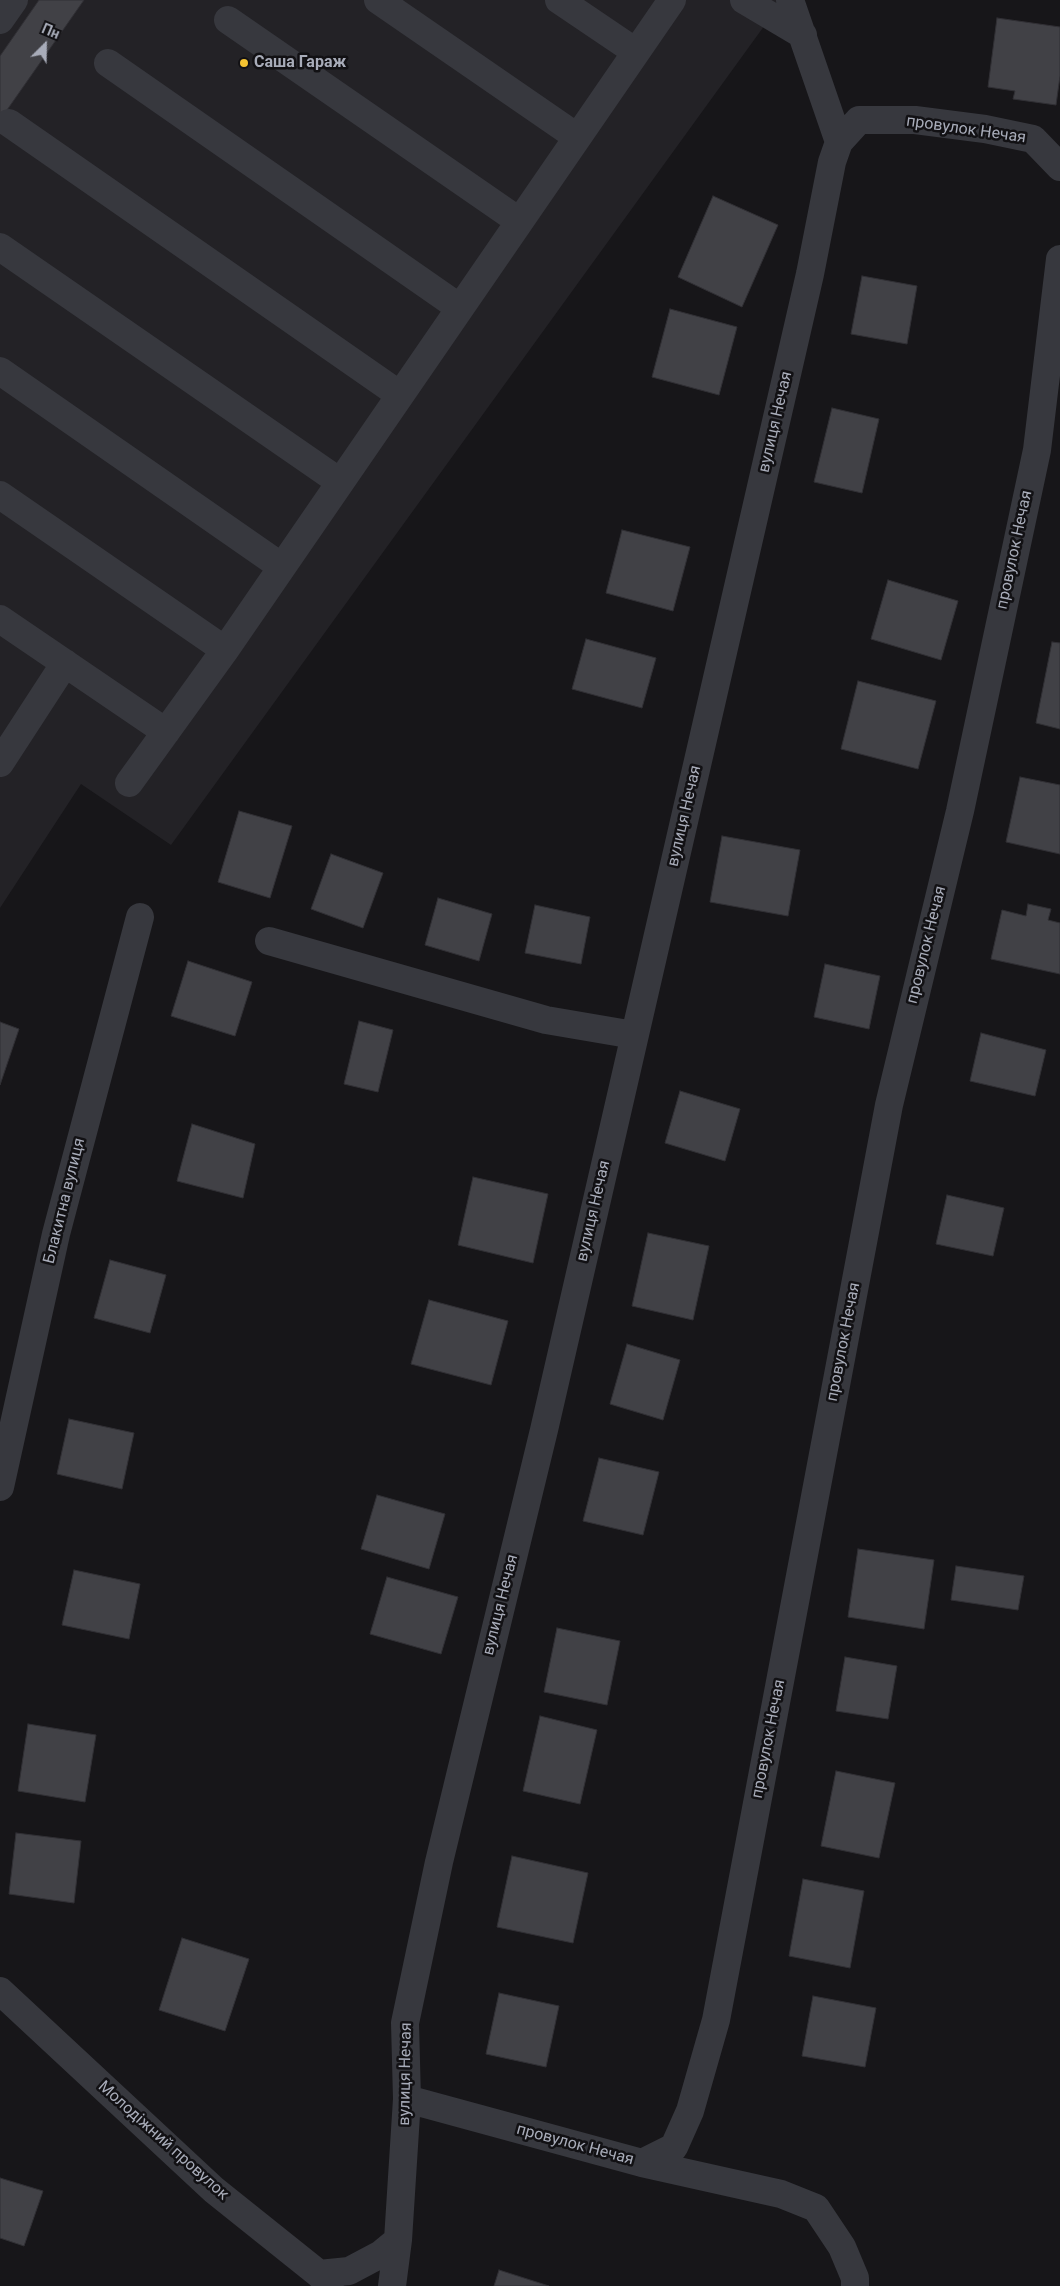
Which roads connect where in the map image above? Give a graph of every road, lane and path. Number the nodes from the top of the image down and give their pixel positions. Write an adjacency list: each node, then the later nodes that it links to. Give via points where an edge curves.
1 (14, 0): 7 (street)
2 (378, 0): 13 (street)
3 (559, 0): 10 (street)
4 (672, 0): 10 (street)
5 (744, 0): 9 (street)
6 (790, 0): 9 (street)
7 (0, 20)
8 (228, 20): 16 (street)
9 (802, 36): 14 (street)
10 (636, 52): 13 (street)
11 (108, 63): 19 (street)
12 (9, 122): 21 (street)
13 (577, 137): 16 (street)
14 (839, 142): 15 (street, провулок Нечая, via 859,120 915,120 1033,139); 33 (street, вулиця Нечая)
15 (1060, 167)
16 (519, 221): 19 (street)
17 (0, 247): 22 (street)
18 (1060, 259): 37 (street, провулок Нечая, via 1037,450 960,811 888,1105 716,2020 690,2111 674,2148)
19 (460, 308): 21 (street)
20 (0, 371): 24 (street)
21 (400, 395): 22 (street)
22 (340, 482): 24 (street)
23 (0, 495): 26 (street)
24 (282, 567): 26 (street)
25 (0, 619): 27 (street)
26 (225, 650): 28 (street)
27 (65, 663): 28 (street); 29 (street)
28 (166, 732): 30 (street)
29 (3, 751)
30 (129, 783)
31 (140, 917): 34 (street, Блакитна вулиця, via 56,1234)
32 (269, 941): 33 (street, via 546,1020)
33 (634, 1035): 36 (street, вулиця Нечая, via 544,1430 439,1862 405,2023)
34 (0, 1487)
35 (0, 1991): 39 (street, Молодіжний провулок, via 214,2190)
36 (407, 2099): 37 (street, провулок Нечая); 38 (street, вулиця Нечая)
37 (642, 2163): 41 (street, via 781,2194 816,2208 842,2247 855,2278)
38 (398, 2240): 39 (street, via 381,2254); 40 (street, вулиця Нечая)
39 (324, 2280)
40 (392, 2286)
41 (855, 2286)

